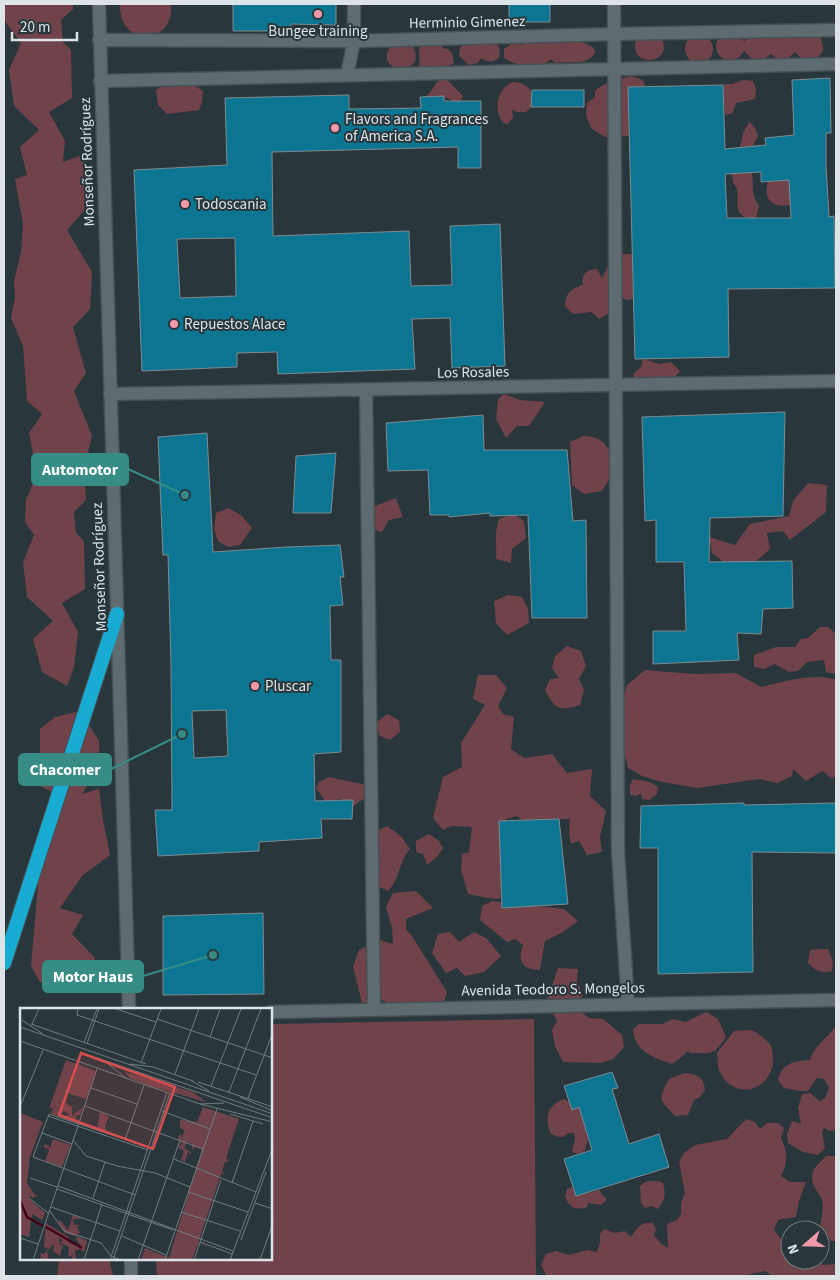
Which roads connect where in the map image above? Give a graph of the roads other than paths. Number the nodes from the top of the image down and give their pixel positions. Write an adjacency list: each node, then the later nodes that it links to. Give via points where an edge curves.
1 (99, 4): 6 (street, Monseñor Rodríguez)
2 (354, 4): 7 (street)
3 (614, 4): 5 (street)
4 (836, 30): 5 (street, Herminio Gimenez)
5 (614, 34): 7 (street, Herminio Gimenez); 9 (street)
6 (99, 40): 7 (street, Herminio Gimenez); 11 (street, Monseñor Rodríguez)
7 (354, 41): 10 (street)
8 (836, 64): 9 (street)
9 (615, 68): 10 (street); 13 (street)
10 (347, 75): 11 (street)
11 (100, 81): 15 (street, Monseñor Rodríguez)
12 (836, 381): 13 (street, Los Rosales)
13 (615, 385): 14 (street, Los Rosales); 19 (street, via 618,852)
14 (366, 390): 15 (street, Los Rosales); 21 (street)
15 (110, 394): 16 (street, Monseñor Rodríguez)
16 (116, 614): 17 (highway); 20 (street, Monseñor Rodríguez)
17 (4, 963)
18 (836, 1000): 19 (street, Avenida Teodoro S. Mongelos)
19 (628, 1004): 21 (street, Avenida Teodoro S. Mongelos)
20 (129, 1008)
21 (374, 1010): 22 (street, Avenida Teodoro S. Mongelos)
22 (272, 1012)
23 (131, 1260): 24 (street)
24 (131, 1276)

